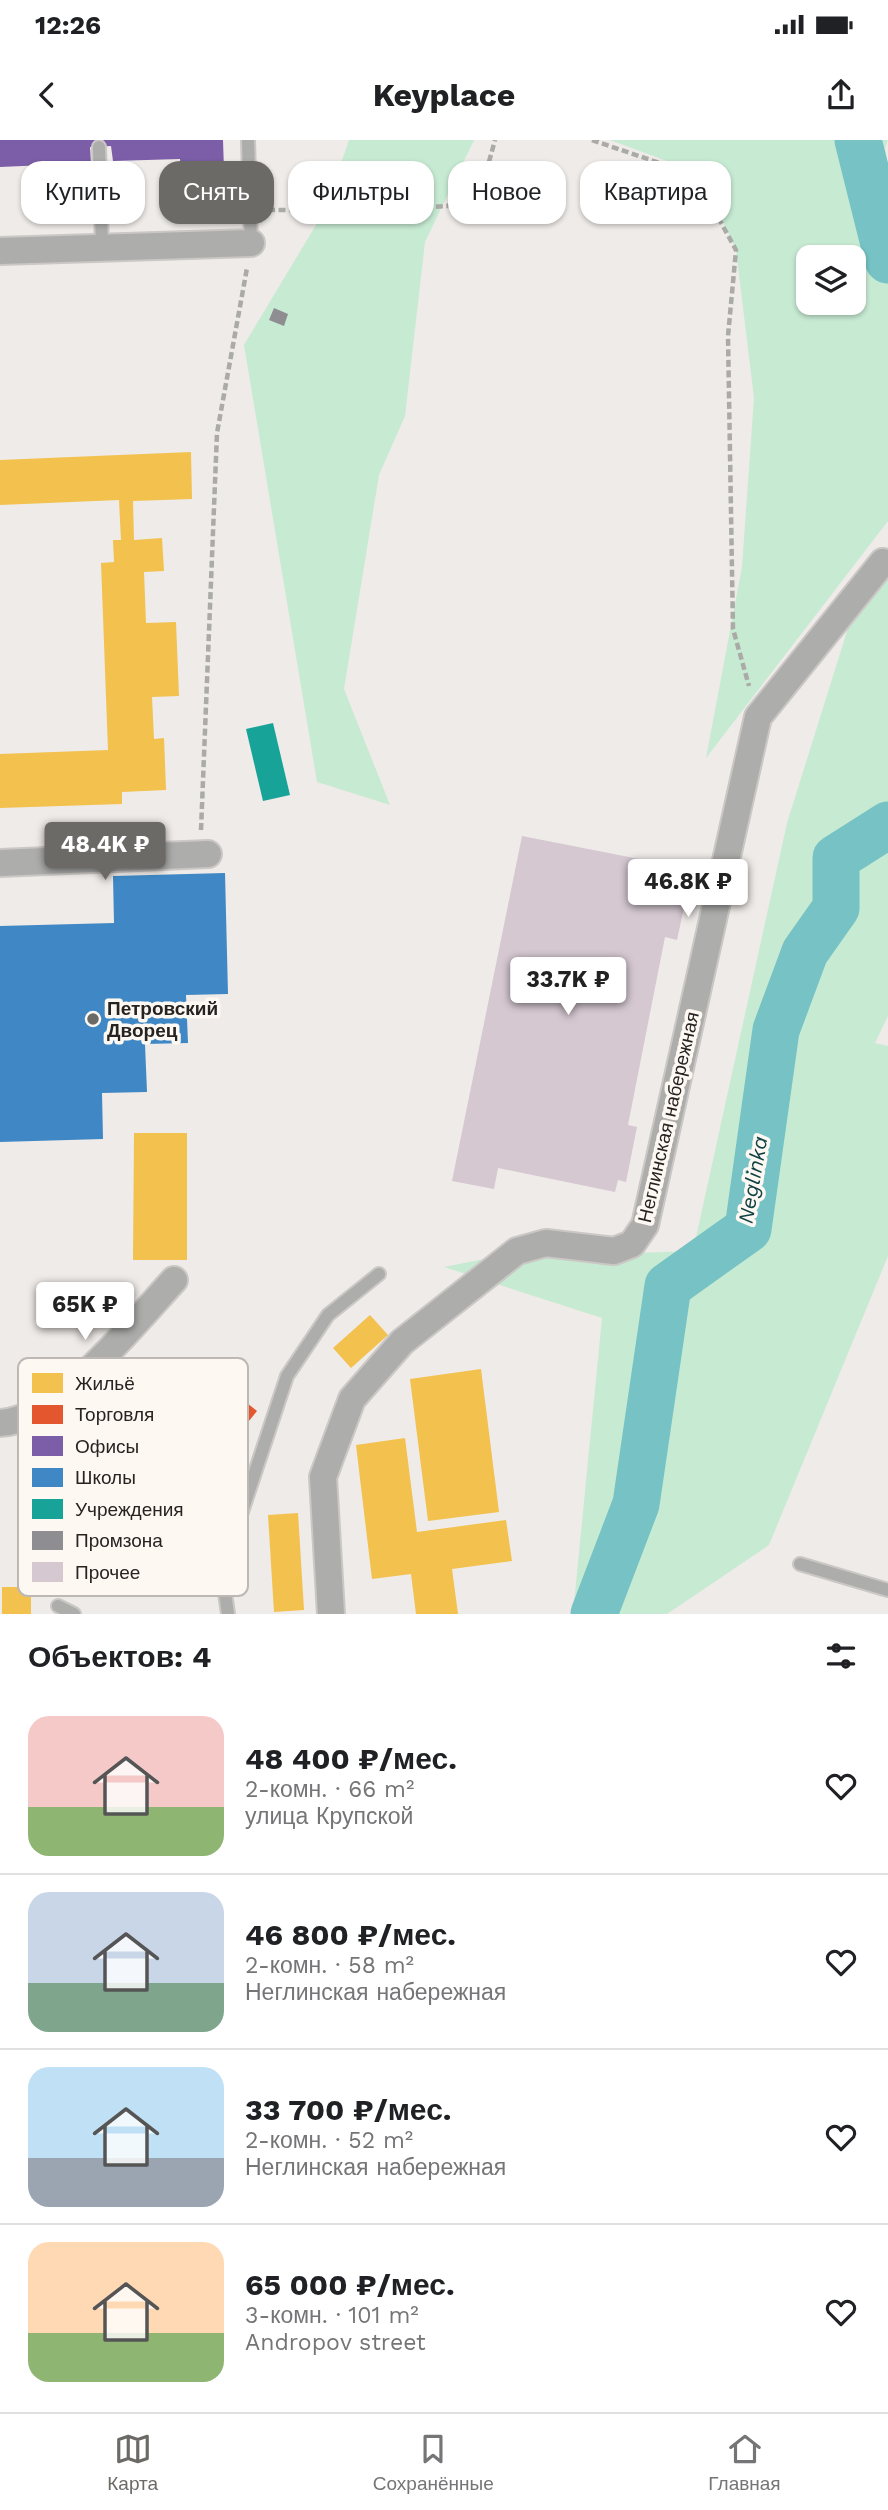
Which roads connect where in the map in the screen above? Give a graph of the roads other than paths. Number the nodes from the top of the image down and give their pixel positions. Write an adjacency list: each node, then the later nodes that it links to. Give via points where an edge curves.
1 (248, 140): 3 (lane)
2 (99, 147): 4 (lane)
3 (251, 243): 4 (street)
4 (102, 247): 5 (street)
5 (0, 251)
6 (883, 562): 21 (street, Неглинская набережная, via 758,717 645,1225 632,1244 614,1251 547,1243 517,1251 402,1342 352,1399 323,1477)
7 (204, 854): 8 (street)
8 (0, 863)
9 (379, 1274): 14 (lane, via 328,1315 287,1376)
10 (174, 1280): 11 (street)
11 (103, 1358)
12 (18, 1421): 13 (street)
13 (0, 1423)
14 (248, 1494)
15 (800, 1564): 16 (lane)
16 (888, 1590)
17 (225, 1596): 20 (lane)
18 (58, 1606): 19 (lane)
19 (74, 1614)
20 (228, 1614)
21 (331, 1614)

